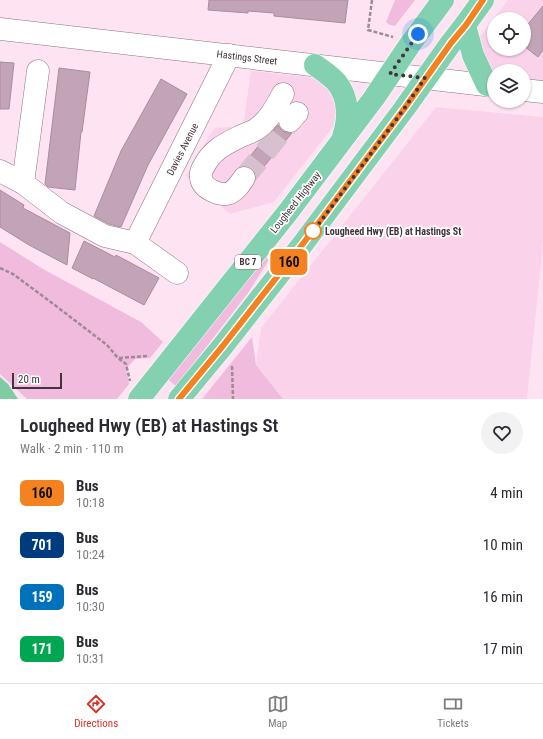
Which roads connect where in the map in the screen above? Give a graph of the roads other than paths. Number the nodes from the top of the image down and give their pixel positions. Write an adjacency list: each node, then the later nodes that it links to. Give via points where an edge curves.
1 (443, 0): 8 (main road, Lougheed Highway / BC 7)
2 (483, 0): 3 (main road)
3 (466, 25): 9 (main road); 10 (main road, via 473,55)
4 (0, 29): 5 (street, Hastings Street)
5 (229, 55): 6 (street, Hastings Street); 19 (street, Davies Avenue)
6 (315, 65): 8 (street, Hastings Street); 15 (main road, via 334,80 344,96 347,122)
7 (38, 71): 18 (street)
8 (390, 74): 9 (street, Hastings Street); 15 (main road, Lougheed Highway / BC 7)
9 (425, 78): 11 (street, Hastings Street); 22 (main road, via 302,245)
10 (487, 81)
11 (487, 86)
12 (531, 91): 13 (street)
13 (543, 92)
14 (283, 94): 17 (street, via 269,118 256,130 218,148 208,158 201,174 206,187 225,195 231,193)
15 (342, 141): 21 (main road, Lougheed Highway / BC 7, via 152,382)
16 (0, 171): 18 (street)
17 (244, 178)
18 (23, 183): 19 (street, via 62,212 105,236)
19 (135, 243): 20 (street)
20 (177, 273)
21 (135, 392)
22 (179, 399)

